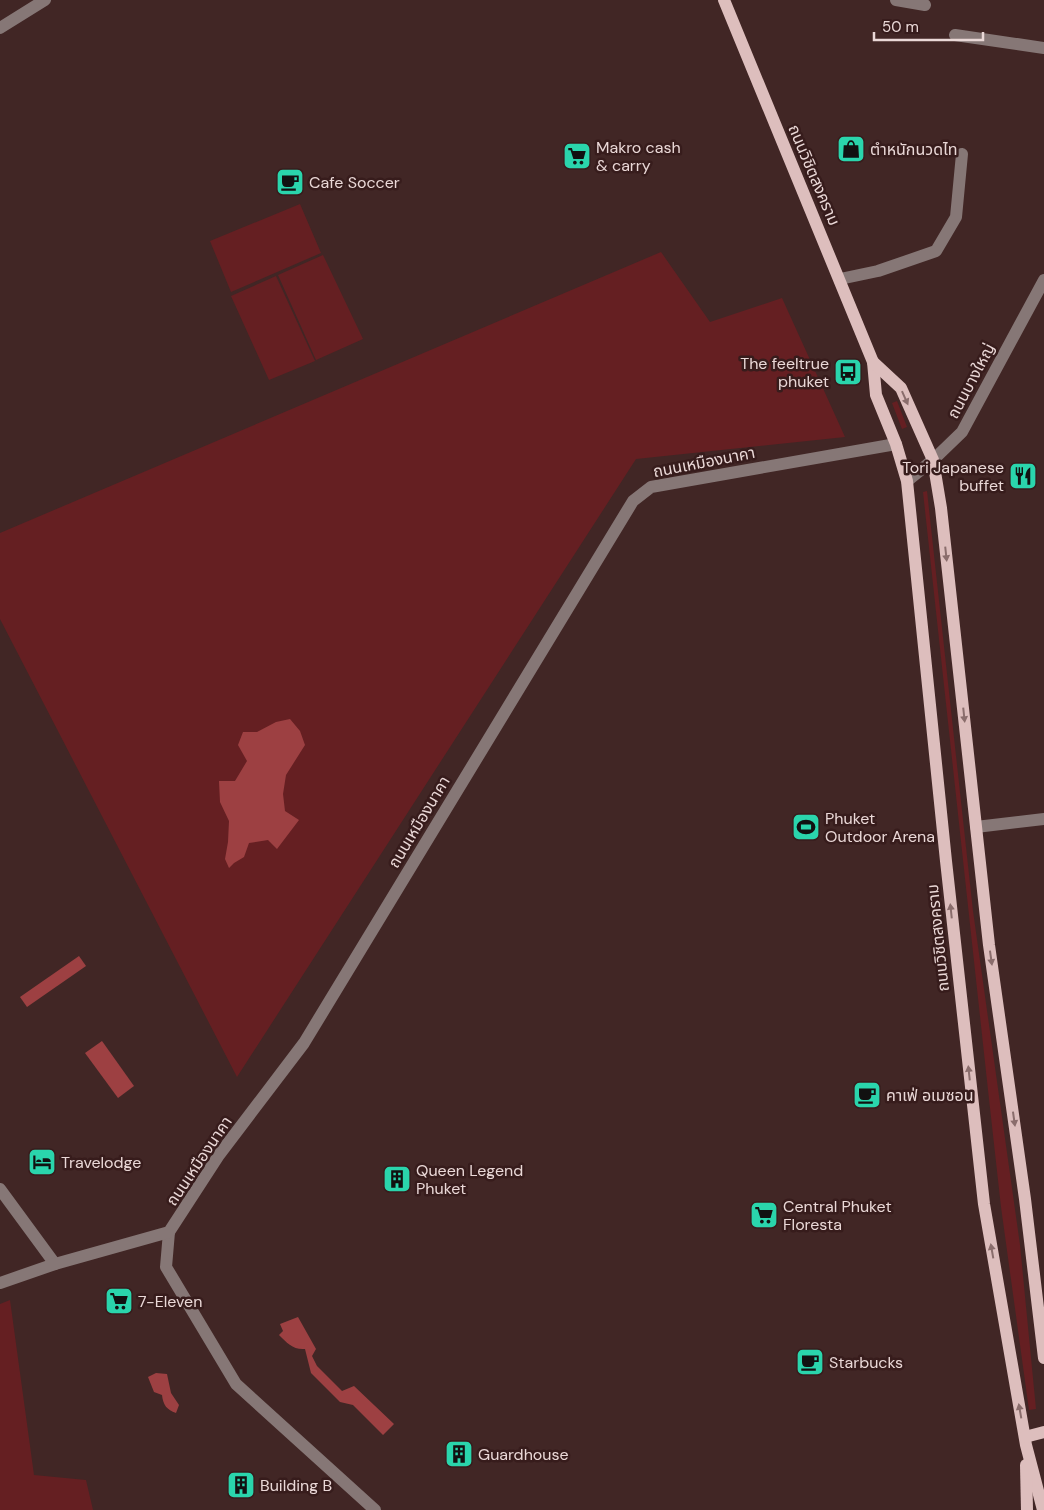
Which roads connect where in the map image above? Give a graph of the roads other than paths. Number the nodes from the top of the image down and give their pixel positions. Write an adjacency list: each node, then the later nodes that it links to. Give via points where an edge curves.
1 (46, 0): 5 (street)
2 (724, 0): 9 (main road, ถนนวิชิตสงคราม)
3 (896, 0): 4 (street)
4 (925, 5)
5 (0, 28)
6 (955, 35): 7 (street)
7 (1044, 48)
8 (962, 154): 9 (street, via 956,217 936,251 878,271)
9 (840, 279): 11 (main road, ถนนวิชิตสงคราม)
10 (1044, 280): 13 (street, ถนนบางใหญ่, via 962,432)
11 (873, 362): 12 (main road, ถนนวิชิตสงคราม, via 876,395); 13 (main road, ถนนวิชิตสงคราม, one-way to 13, via 901,388)
12 (896, 444): 14 (main road, ถนนวิชิตสงคราม); 18 (street, ถนนเหมืองนาคา, via 651,488 633,500 304,1043 219,1155)
13 (933, 460): 14 (street, ถนนบางใหญ่); 16 (main road, ถนนวิชิตสงคราม, one-way to 16)
14 (907, 481): 23 (main road, ถนนวิชิตสงคราม, one-way to 14, via 982,1186)
15 (1044, 819): 16 (street)
16 (976, 827): 21 (main road, ถนนวิชิตสงคราม, one-way to 21)
17 (0, 1190): 19 (street)
18 (170, 1232): 19 (street, ถนนเหมืองนาคา); 24 (street, via 166,1267 236,1384)
19 (55, 1264): 20 (street, ถนนเหมืองนาคา)
20 (0, 1283)
21 (1044, 1358)
22 (1044, 1432): 23 (main road)
23 (1026, 1441): 25 (main road); 26 (main road, ถนนวิชิตสงคราม)
24 (375, 1510)
25 (1026, 1510)
26 (1043, 1510)

